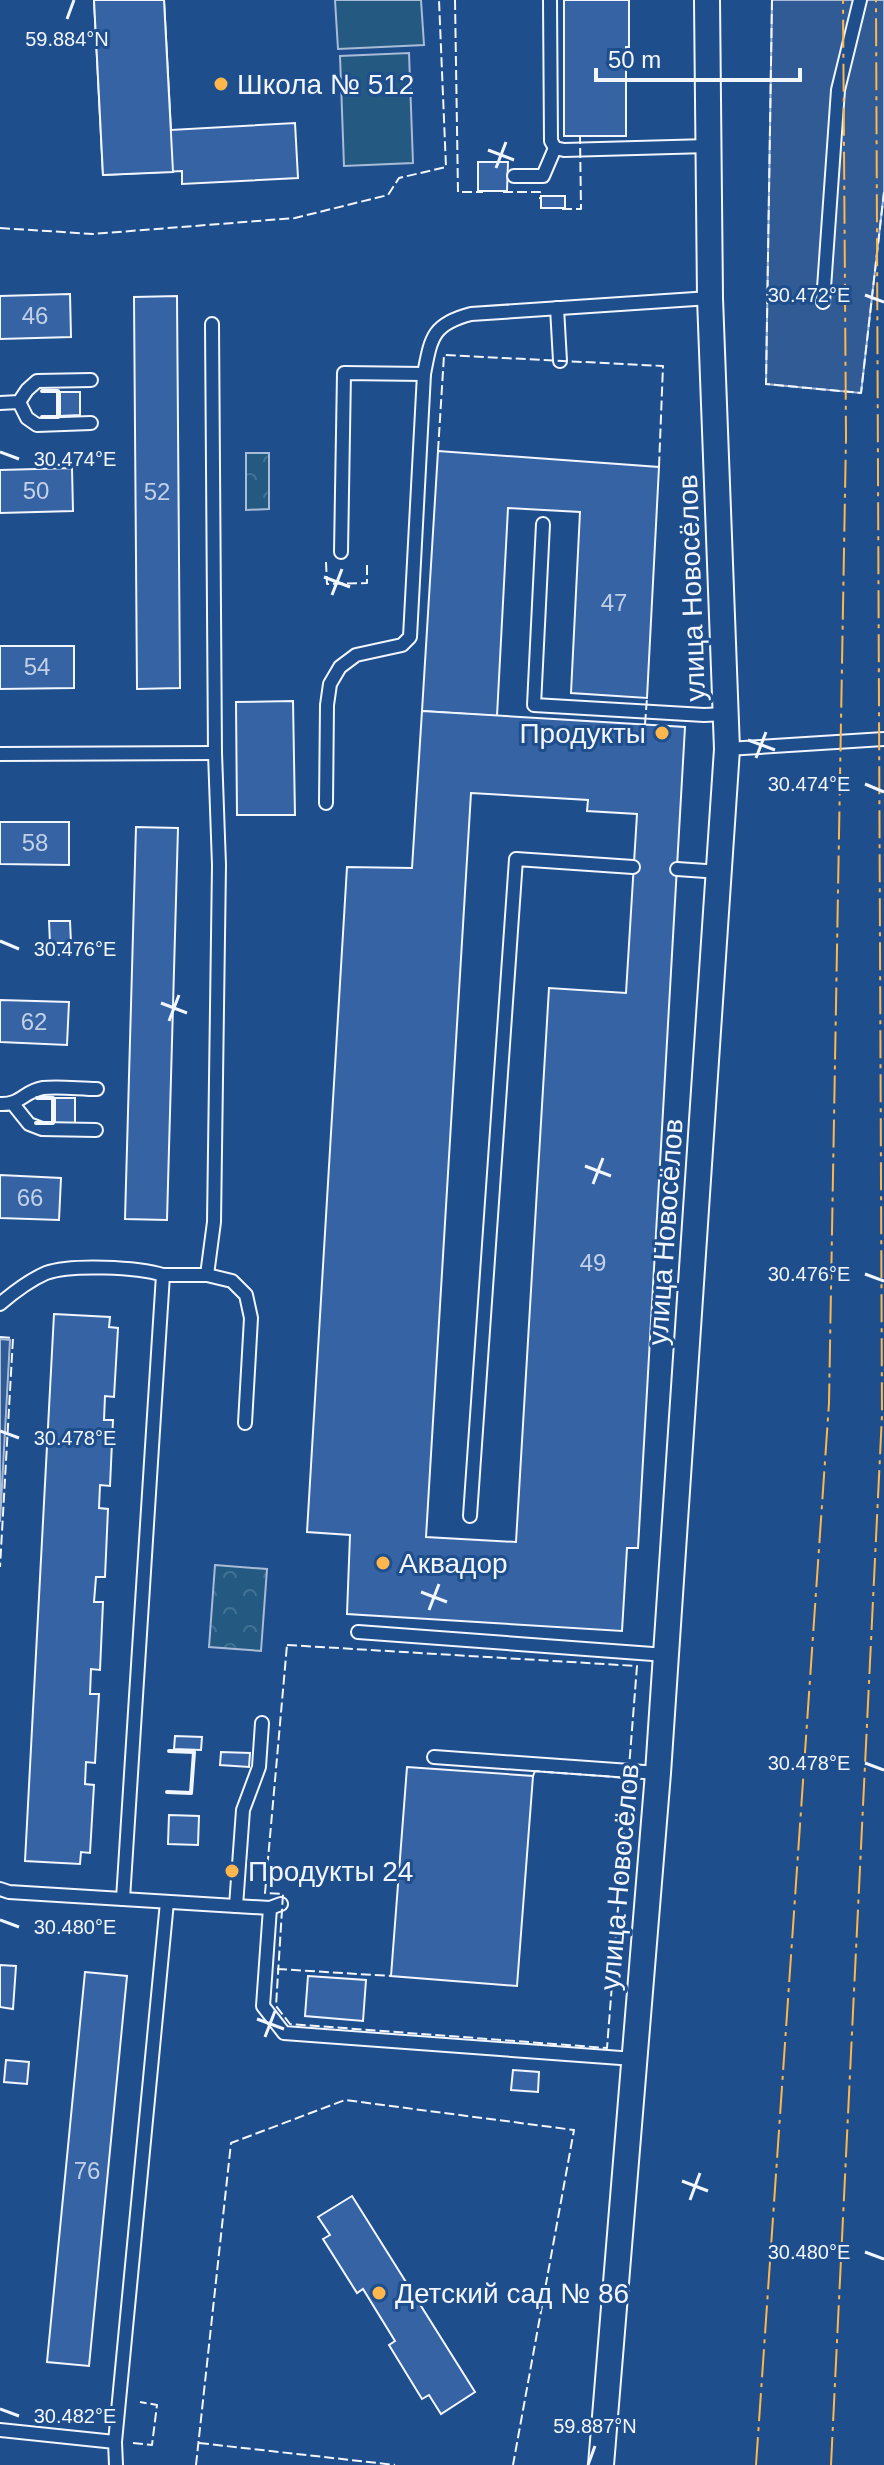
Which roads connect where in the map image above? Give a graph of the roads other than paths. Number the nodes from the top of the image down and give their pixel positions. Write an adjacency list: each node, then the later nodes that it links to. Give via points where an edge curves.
1 (550, 0): 5 (lane)
2 (707, 0): 4 (street, улица Новосёлов)
3 (860, 0): 8 (lane, via 838,90)
4 (708, 146): 5 (lane); 7 (street, улица Новосёлов)
5 (555, 148): 6 (lane, via 543,176)
6 (514, 176)
7 (710, 298): 9 (lane); 19 (street, улица Новосёлов)
8 (823, 302)
9 (557, 308): 11 (lane); 12 (lane, via 451,319 437,330)
10 (212, 324): 22 (lane)
11 (560, 361)
12 (424, 374): 18 (lane, via 344,373); 24 (lane, via 410,637 402,645 356,655 330,684)
13 (91, 380): 14 (lane, via 37,381)
14 (19, 402): 15 (lane); 16 (lane, via 37,425)
15 (0, 403)
16 (91, 423)
17 (543, 524): 19 (lane, via 534,705)
18 (341, 552)
19 (726, 714): 21 (street, улица Новосёлов)
20 (884, 739): 21 (lane)
21 (727, 749): 27 (street, улица Новосёлов)
22 (215, 753): 23 (lane); 32 (lane, via 219,865 214,1222)
23 (0, 754)
24 (326, 803)
25 (633, 867): 35 (lane, via 516,859)
26 (677, 869): 27 (lane)
27 (720, 872): 37 (street, улица Новосёлов)
28 (97, 1089): 29 (lane, via 43,1088)
29 (6, 1104): 30 (lane, via 42,1129)
30 (96, 1130)
31 (163, 1275): 32 (lane); 33 (lane, via 91,1268 50,1272 21,1285); 42 (lane)
32 (207, 1275): 34 (lane, via 232,1281 246,1295 251,1318)
33 (0, 1304)
34 (245, 1423)
35 (470, 1516)
36 (358, 1632): 37 (lane)
37 (666, 1655): 40 (street, улица Новосёлов)
38 (262, 1723): 44 (lane, via 259,1767 243,1810)
39 (434, 1757): 40 (lane)
40 (658, 1773): 45 (street, улица Новосёлов)
41 (0, 1889): 42 (lane)
42 (123, 1899): 43 (lane)
43 (167, 1902): 44 (lane); 47 (lane)
44 (236, 1906): 45 (lane, via 276,1906 263,2006 284,2033)
45 (634, 2059): 49 (street, улица Новосёлов)
46 (0, 2430): 47 (lane)
47 (115, 2442): 48 (lane)
48 (116, 2465)
49 (601, 2465)

